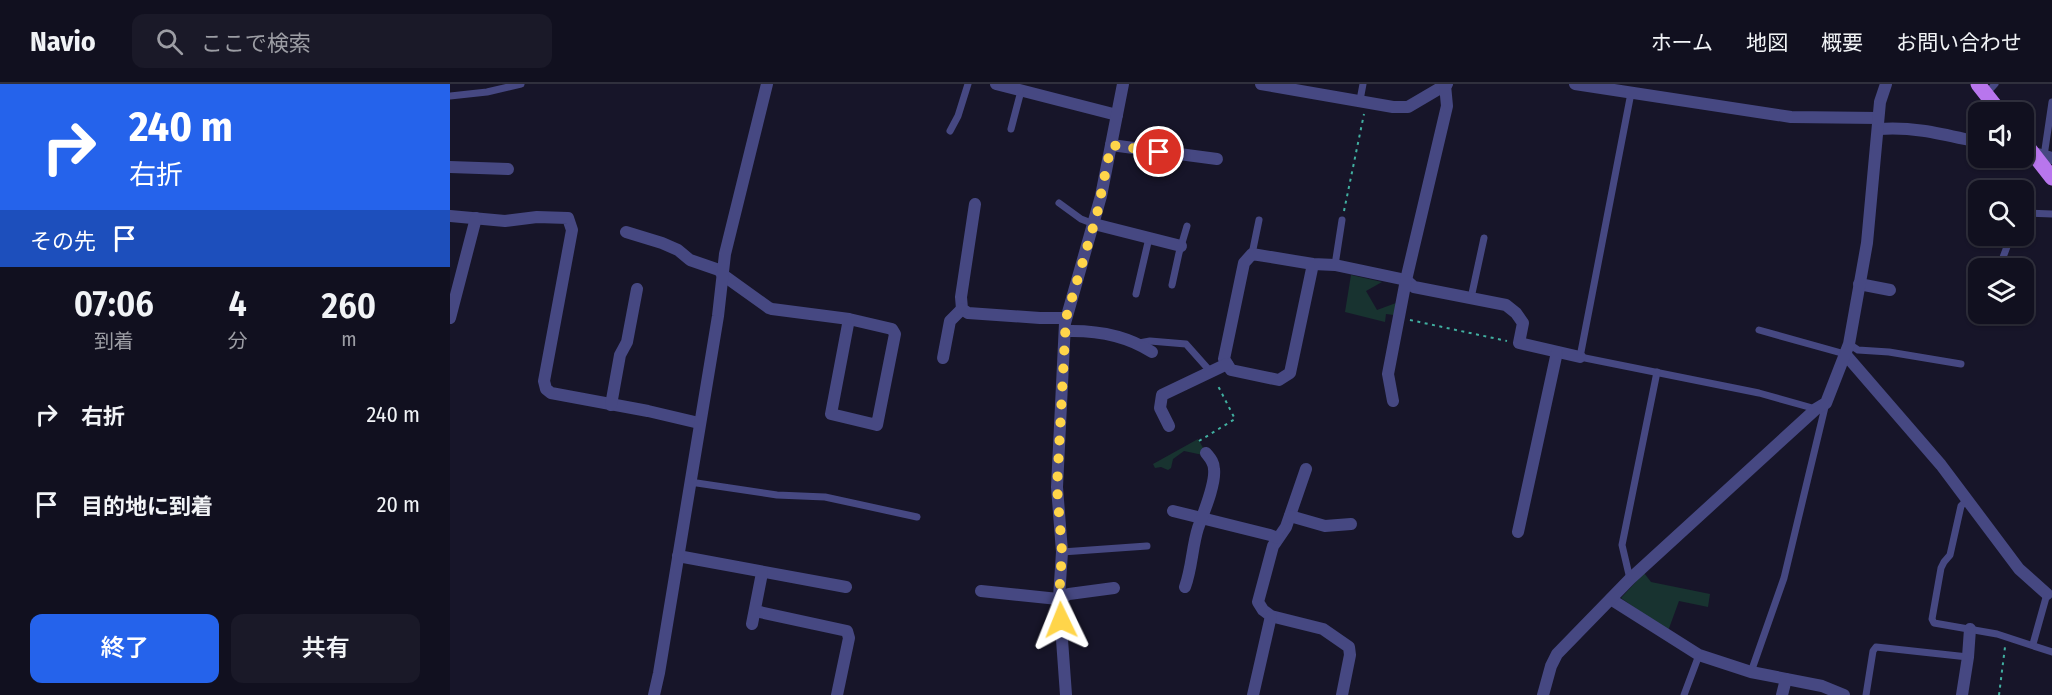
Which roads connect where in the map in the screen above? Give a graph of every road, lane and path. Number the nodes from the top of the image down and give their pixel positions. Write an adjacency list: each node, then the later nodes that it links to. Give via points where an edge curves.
1 (521, 84): 14 (lane)
2 (766, 84): 46 (street, via 726,246)
3 (968, 84): 21 (lane)
4 (996, 84): 12 (street)
5 (1123, 84): 18 (street)
6 (1261, 84): 15 (street)
7 (1363, 84): 15 (lane)
8 (1445, 84): 15 (street, via 1408,107); 47 (street, via 1447,106)
9 (1575, 84): 13 (street)
10 (1886, 84): 19 (street)
11 (1986, 88): 16 (main road)
12 (1021, 91): 18 (street); 20 (lane)
13 (1631, 93): 19 (street, via 1791,117); 66 (lane)
14 (450, 96)
15 (1363, 101): 36 (path)
16 (1994, 102)
17 (2052, 102): 24 (lane)
18 (1117, 115): 23 (street)
19 (1878, 124): 22 (street); 48 (street, via 1867,243)
20 (1011, 129)
21 (950, 131)
22 (1968, 140)
23 (1111, 145): 25 (street); 37 (street)
24 (2035, 152): 28 (main road)
25 (1216, 159)
26 (450, 167): 27 (street)
27 (508, 169)
28 (2052, 178)
29 (1059, 203): 37 (lane)
30 (975, 204): 54 (street)
31 (2034, 213): 32 (lane)
32 (2052, 214)
33 (450, 216): 34 (street)
34 (476, 218): 55 (street); 73 (street, via 505,221 564,217 570,221 572,234 544,385 551,393)
35 (1258, 220): 43 (lane)
36 (1342, 220): 45 (lane)
37 (1094, 224): 40 (street); 56 (street)
38 (1187, 226): 42 (lane)
39 (626, 232): 46 (street, via 678,250)
40 (1149, 238): 42 (street); 52 (lane)
41 (1484, 238): 53 (lane)
42 (1181, 246): 49 (lane)
43 (1252, 254): 44 (street); 68 (street, via 1244,263 1224,359)
44 (1313, 264): 45 (street); 68 (street, via 1290,373 1280,380 1231,370)
45 (1335, 265): 47 (street)
46 (723, 275): 58 (street, via 769,308); 75 (street)
47 (1406, 280): 53 (street, via 1414,287); 57 (street)
48 (1859, 284): 51 (street); 63 (street)
49 (1172, 285)
50 (637, 289): 73 (street)
51 (1890, 290)
52 (1136, 294)
53 (1471, 298): 61 (street, via 1506,305 1516,313 1523,323)
54 (962, 309): 56 (street, via 968,313); 67 (street, via 950,321)
55 (450, 318)
56 (1066, 318): 60 (street)
57 (1399, 318): 61 (path); 72 (street, via 1388,374)
58 (849, 319): 58 (street, via 892,329 895,334 877,425 831,414)
59 (1759, 330): 63 (lane)
60 (1065, 331): 62 (street, via 1097,331); 90 (street, via 1057,487)
61 (1519, 343): 65 (street)
62 (1139, 344): 64 (street); 70 (lane, via 1186,344)
63 (1847, 349): 69 (lane); 74 (street); 81 (street)
64 (1152, 352)
65 (1557, 352): 66 (street); 87 (street)
66 (1580, 357): 71 (lane)
67 (943, 358)
68 (1227, 364): 70 (street)
69 (1961, 364)
70 (1210, 371): 76 (street, via 1162,395 1160,408); 77 (path, via 1235,419)
71 (1657, 372): 74 (lane); 93 (lane, via 1622,545)
72 (1393, 401)
73 (611, 405): 75 (street)
74 (1821, 406): 93 (street); 110 (lane, via 1784,578)
75 (699, 423): 80 (street)
76 (1169, 426)
77 (1199, 441)
78 (1206, 453): 85 (street, via 1215,472)
79 (1306, 469): 83 (street)
80 (690, 482): 84 (lane, via 777,495 825,496); 91 (street)
81 (1966, 501): 98 (street, via 2019,569); 104 (lane, via 1961,506 1950,555 1941,568 1932,619 1934,623)
82 (1173, 511): 85 (street)
83 (1290, 516): 86 (street, via 1330,526); 88 (street)
84 (917, 517)
85 (1203, 519): 88 (street); 95 (street)
86 (1351, 524)
87 (1518, 532)
88 (1278, 538): 102 (street, via 1258,599 1260,607)
89 (1147, 546): 90 (lane)
90 (1062, 552): 99 (street)
91 (678, 556): 92 (street); 112 (street)
92 (762, 573): 94 (street); 101 (street)
93 (1630, 579): 100 (street)
94 (846, 587)
95 (1185, 587)
96 (1114, 588): 99 (street)
97 (981, 591): 99 (street)
98 (2049, 597): 106 (lane)
99 (1059, 598): 114 (street)
100 (1612, 600): 108 (street); 117 (street, via 1557,654)
101 (755, 610): 103 (street); 113 (street, via 847,631 849,638)
102 (1271, 616): 115 (street); 116 (street, via 1323,630 1349,647)
103 (752, 624)
104 (1970, 629): 105 (lane); 109 (street)
105 (2007, 636): 106 (lane); 123 (path)
106 (2033, 644): 107 (lane)
107 (2052, 652)
108 (1699, 656): 110 (street); 118 (lane)
109 (1968, 657): 121 (lane, via 1876,647); 122 (street)
110 (1752, 672): 111 (street)
111 (1786, 679): 119 (street); 120 (street)
112 (654, 695)
113 (837, 695)
114 (1066, 695)
115 (1253, 695)
116 (1341, 695)
117 (1543, 695)
118 (1684, 695)
119 (1782, 695)
120 (1844, 695)
121 (1866, 695)
122 (1962, 695)
123 (1999, 695)

